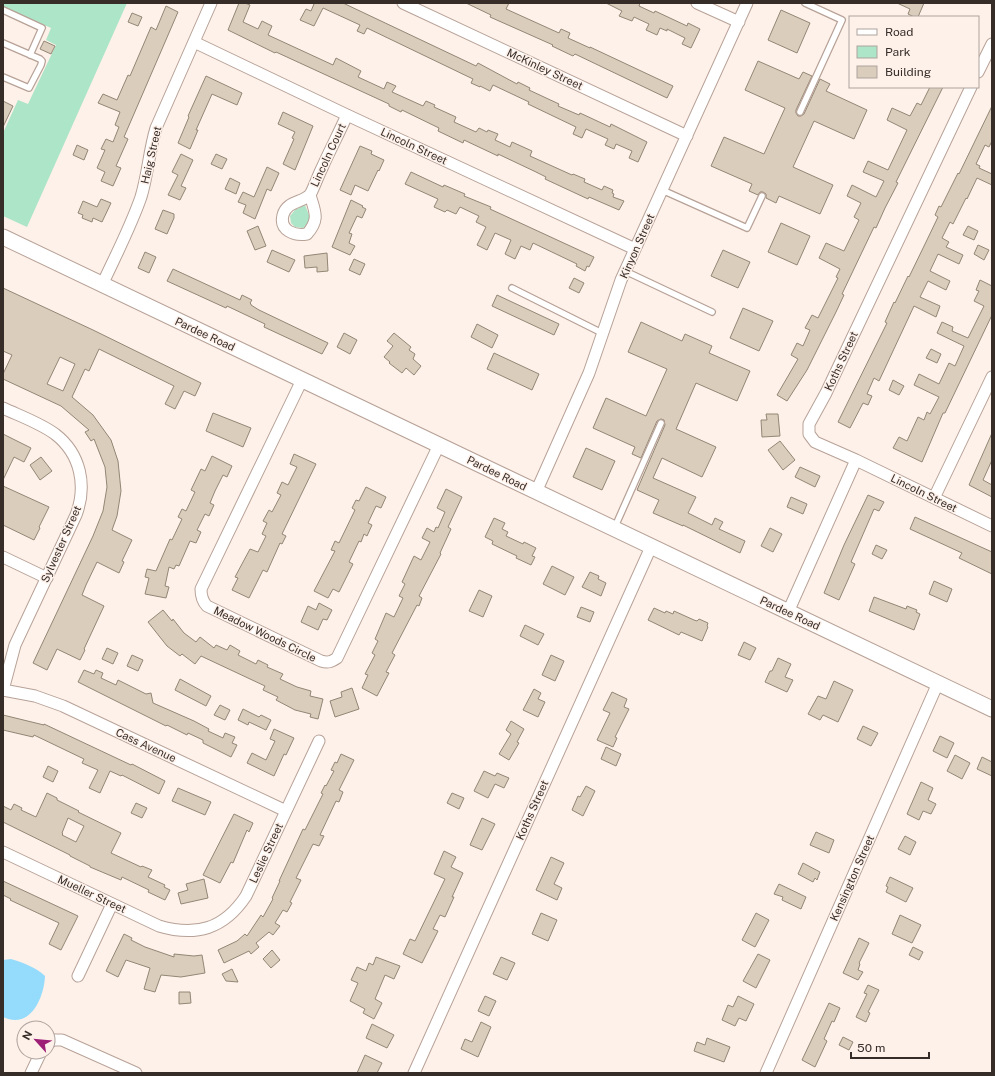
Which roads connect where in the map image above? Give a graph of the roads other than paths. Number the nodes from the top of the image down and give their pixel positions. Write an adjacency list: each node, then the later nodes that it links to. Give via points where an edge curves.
1 (212, 3): 8 (street, Haig Street)
2 (403, 3): 17 (street, McKinley Street)
3 (697, 3): 7 (street)
4 (747, 3): 7 (street, Kinyon Street)
5 (804, 3): 15 (lane, via 842,20)
6 (3, 10): 11 (lane, via 42,28)
7 (738, 22): 17 (street, Kinyon Street)
8 (194, 42): 16 (street, Lincoln Street); 24 (street, Haig Street, via 156,128 141,197)
9 (3, 43): 11 (lane)
10 (992, 44): 12 (street)
11 (30, 55): 13 (lane, via 42,61 29,88)
12 (979, 70)
13 (3, 77)
14 (971, 88): 33 (street, Koths Street, via 809,424 809,434 815,442)
15 (800, 112)
16 (347, 115): 19 (street, Lincoln Court); 22 (street, Lincoln Street)
17 (687, 136): 18 (street, Kinyon Street)
18 (662, 190): 20 (lane, via 747,228); 22 (street, Kinyon Street)
19 (310, 195)
20 (762, 196)
21 (3, 237): 24 (main road, Pardee Road)
22 (635, 249): 23 (street, Kinyon Street)
23 (625, 271): 26 (lane); 27 (street, Kinyon Street)
24 (102, 285): 29 (main road, Pardee Road)
25 (512, 288): 27 (lane)
26 (712, 312)
27 (602, 333): 34 (street, Kinyon Street, via 589,373)
28 (992, 377): 35 (street)
29 (302, 380): 32 (main road, Pardee Road); 32 (street, Meadow Woods Circle, via 201,589 201,594 207,606 321,661 326,663 336,658)
30 (3, 408): 40 (street, Sylvester Street, via 54,433 71,451 82,479 79,506)
31 (661, 423): 37 (lane)
32 (439, 444): 34 (main road, Pardee Road)
33 (856, 460): 35 (street, Lincoln Street); 41 (street)
34 (536, 492): 37 (main road, Pardee Road)
35 (934, 498): 36 (street, Lincoln Street)
36 (992, 526)
37 (614, 529): 38 (main road, Pardee Road)
38 (651, 547): 41 (main road, Pardee Road); 55 (street, Koths Street)
39 (3, 557): 40 (street)
40 (47, 578): 43 (street, Sylvester Street, via 15,645)
41 (788, 612): 42 (main road, Pardee Road)
42 (938, 684): 44 (main road, Pardee Road); 56 (street, Kensington Street)
43 (3, 690): 46 (street, Cass Avenue, via 35,696 63,706)
44 (992, 709)
45 (319, 741): 46 (street, Leslie Street)
46 (286, 811): 49 (street, Leslie Street, via 241,903 217,924 195,931)
47 (3, 852): 48 (street, Mueller Street)
48 (112, 904): 49 (street, Mueller Street, via 159,926); 50 (street)
49 (183, 931)
50 (78, 976)
51 (56, 1040): 54 (street, via 62,1040)
52 (37, 1060): 53 (street)
53 (31, 1073)
54 (136, 1073)
55 (414, 1073)
56 (766, 1073)

